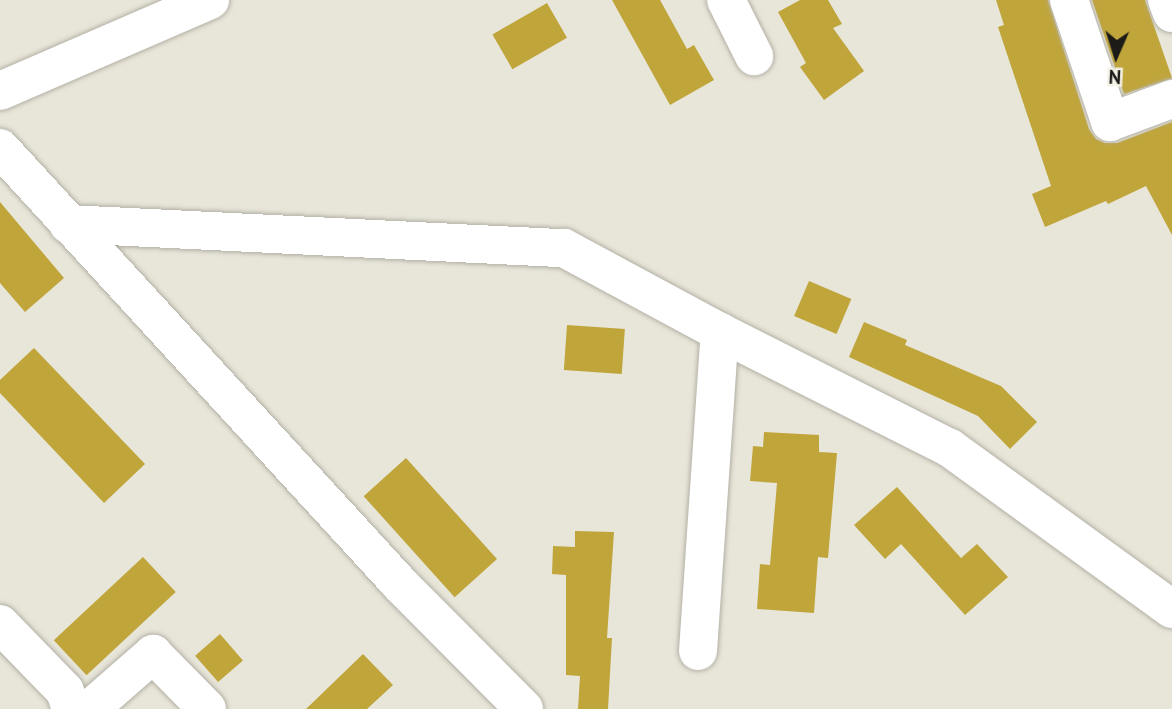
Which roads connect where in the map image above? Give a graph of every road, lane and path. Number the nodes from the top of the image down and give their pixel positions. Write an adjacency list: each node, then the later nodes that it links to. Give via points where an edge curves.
1 (211, 0): 7 (street)
2 (726, 0): 6 (street)
3 (1069, 0): 8 (street, via 1111,122)
4 (1167, 0): 5 (street)
5 (1172, 13)
6 (754, 56)
7 (0, 91)
8 (1172, 99)
9 (0, 148): 10 (street)
10 (68, 224): 11 (street, via 564,248); 18 (street, via 400,584)
11 (720, 332): 12 (street, via 950,448); 14 (street)
12 (1172, 609)
13 (0, 624): 15 (street, via 65,691)
14 (698, 651)
15 (71, 709)
16 (90, 709): 17 (street, via 153,654)
17 (207, 709)
18 (524, 709)

